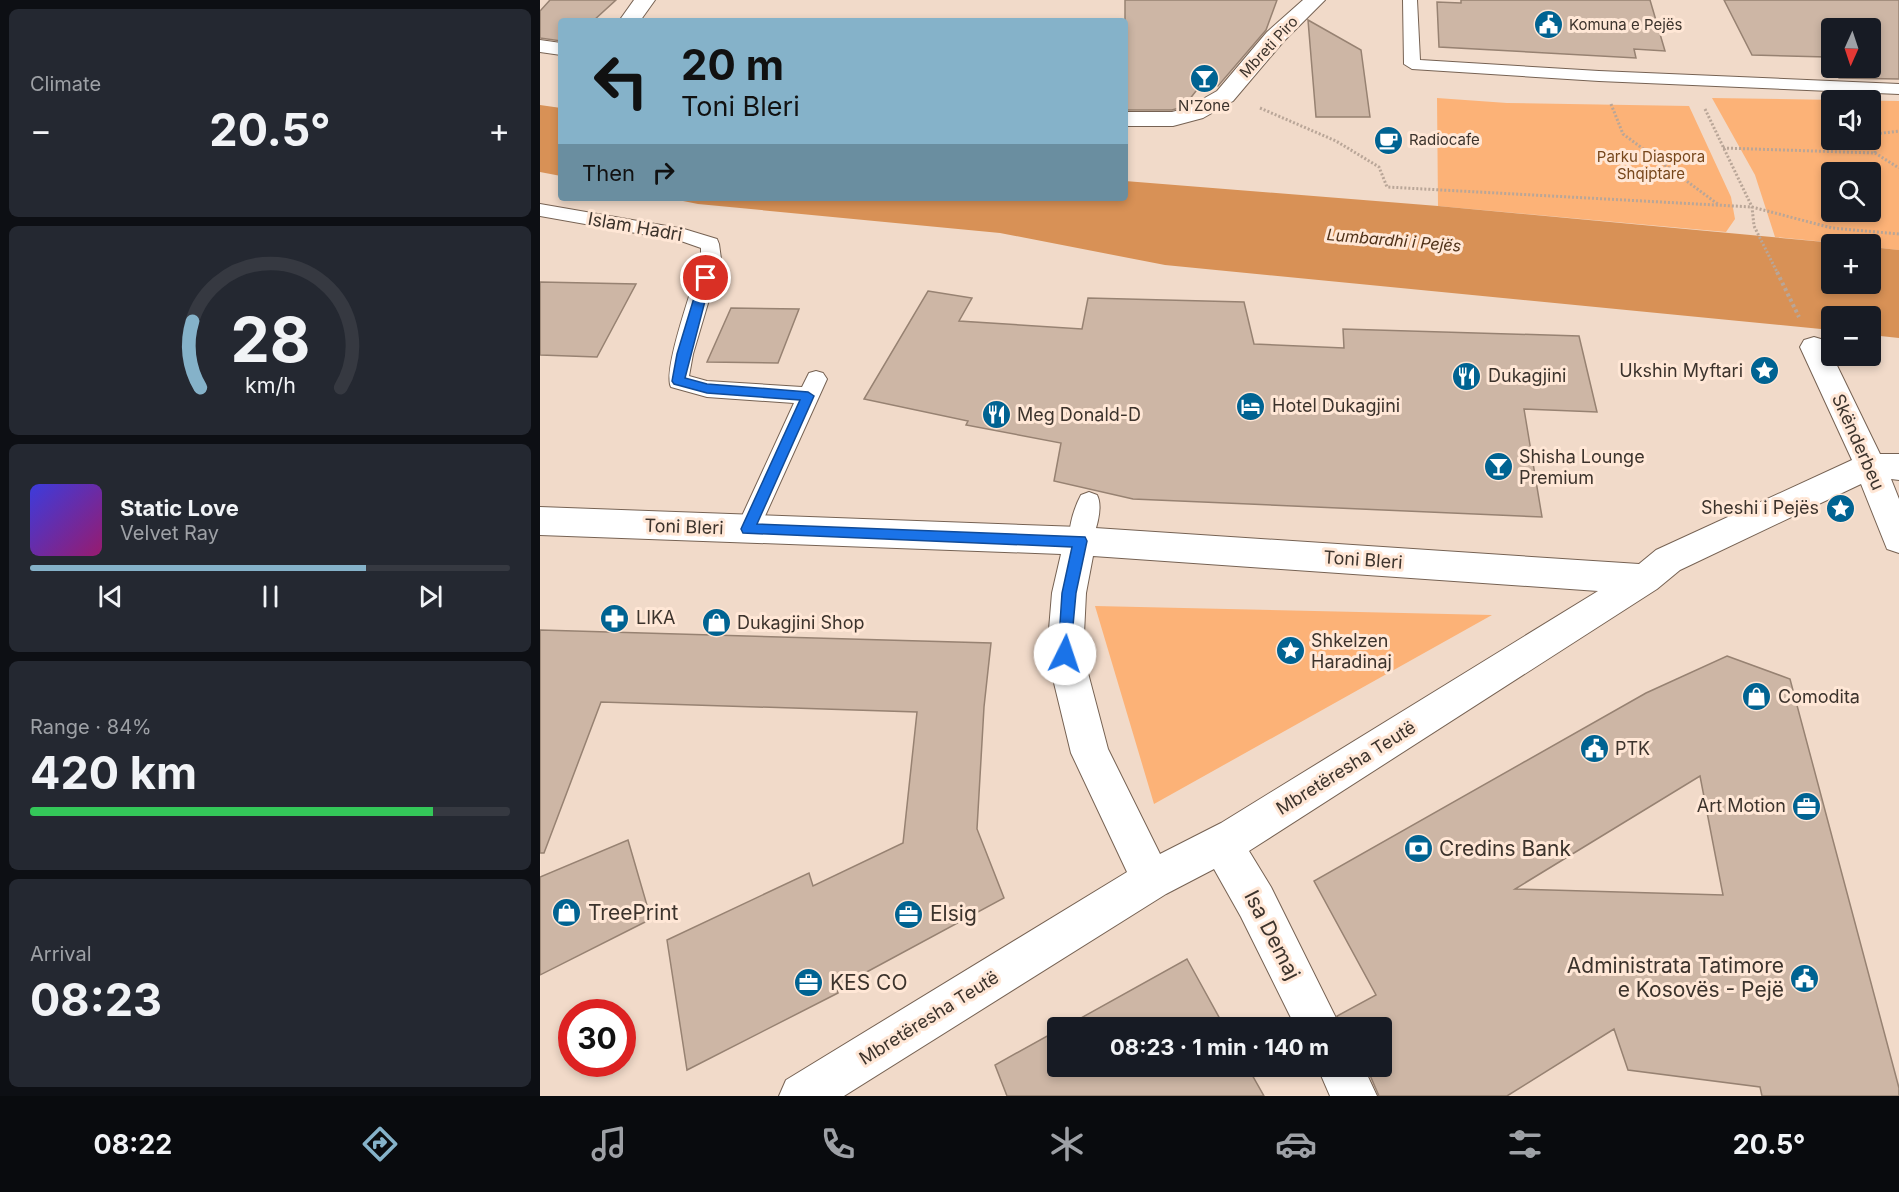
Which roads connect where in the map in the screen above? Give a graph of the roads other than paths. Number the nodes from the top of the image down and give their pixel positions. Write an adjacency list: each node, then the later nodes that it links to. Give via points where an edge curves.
1 (645, 0): 4 (street)
2 (1314, 0): 8 (street, Mbreti Piro, via 1275,37 1225,96 1195,113 1173,119)
3 (1410, 0): 7 (lane, via 1412,64)
4 (630, 18)
5 (540, 46): 6 (street)
6 (558, 49)
7 (1899, 89)
8 (1128, 119)
9 (540, 210): 14 (lane, Islam Hadri, via 684,235 710,244 711,259 678,381 707,388 812,388)
10 (1809, 337): 11 (street, Skënderbeu)
11 (1884, 467): 15 (street, Skënderbeu); 17 (street, Mbretëresha Teutë, via 1668,560)
12 (1089, 502): 16 (lane)
13 (540, 521): 14 (street, Toni Bleri)
14 (748, 529): 16 (street, Toni Bleri)
15 (1899, 539)
16 (1080, 541): 17 (street, Toni Bleri); 19 (street, via 1069,593 1065,654 1090,753)
17 (1645, 579): 18 (street, Mbretëresha Teutë)
18 (1222, 844): 19 (street, Mbretëresha Teutë); 20 (street, Isa Demaj)
19 (1152, 880): 22 (street, Mbretëresha Teutë)
20 (1314, 1017)
21 (1344, 1077): 23 (street)
22 (802, 1096)
23 (1354, 1096)

